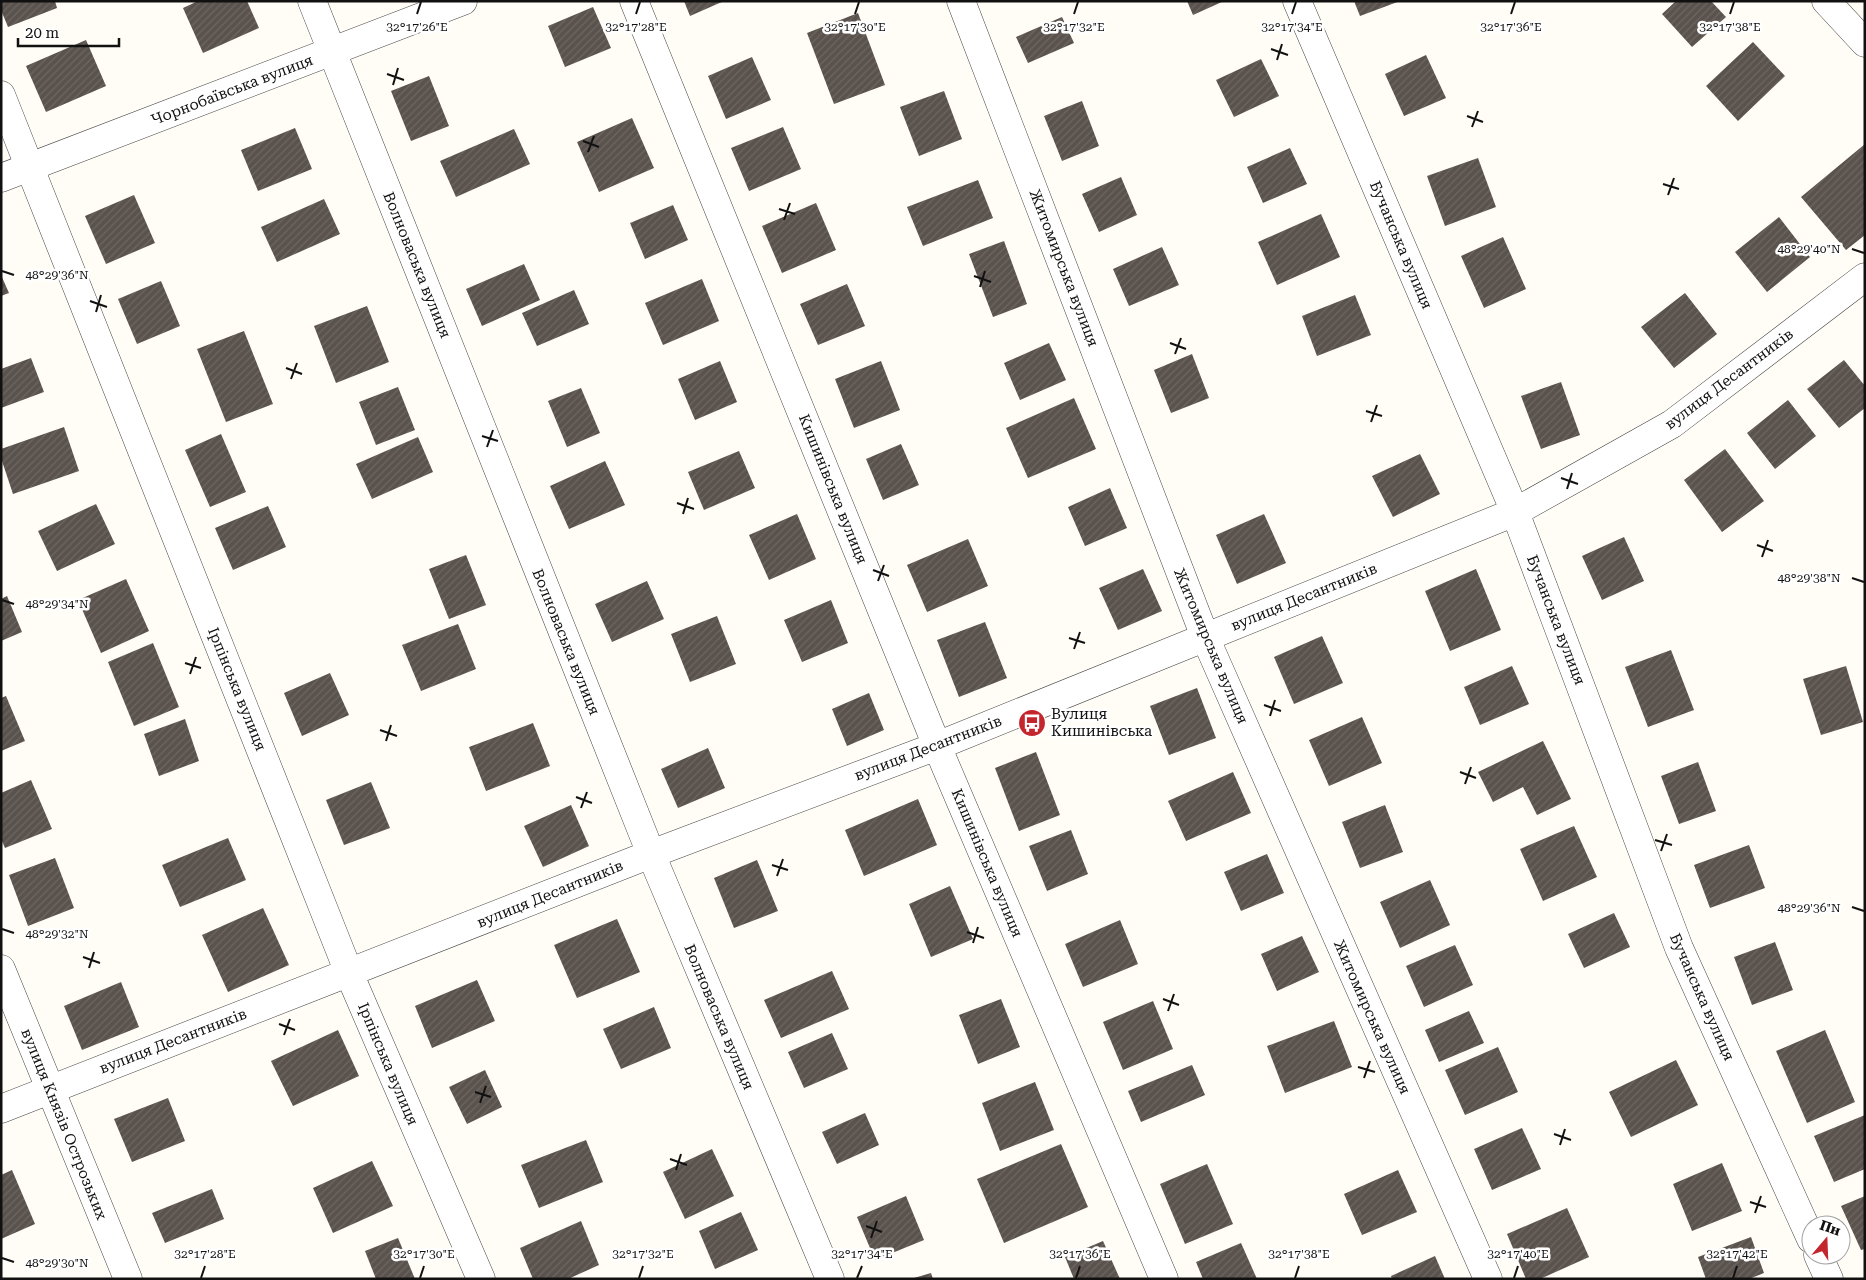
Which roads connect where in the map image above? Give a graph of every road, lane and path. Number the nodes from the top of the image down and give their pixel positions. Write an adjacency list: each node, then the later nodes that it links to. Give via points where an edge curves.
1 (312, 1): 8 (street, Волноваська вулиця)
2 (463, 1): 8 (street, Чорнобаївська вулиця)
3 (634, 1): 15 (street, Кишинівська вулиця)
4 (961, 1): 14 (street, Житомирська вулиця)
5 (1297, 1): 13 (street, Бучанська вулиця)
6 (1826, 1): 7 (street)
7 (1865, 43)
8 (333, 52): 10 (street, Чорнобаївська вулиця); 16 (street, Волноваська вулиця)
9 (1, 95): 10 (street, Ірпінська вулиця)
10 (31, 167): 11 (street, Чорнобаївська вулиця); 18 (street, Ірпінська вулиця)
11 (1, 178)
12 (1865, 277): 13 (street, вулиця Десантників, via 1672,424)
13 (1515, 512): 14 (street, вулиця Десантників); 21 (street, Бучанська вулиця, via 1679,948)
14 (1205, 637): 15 (street, вулиця Десантників); 27 (street, Житомирська вулиця)
15 (937, 746): 16 (street, вулиця Десантників); 26 (street, Кишинівська вулиця)
16 (651, 854): 18 (street, вулиця Десантників); 25 (street, Волноваська вулиця)
17 (1, 969): 19 (street, вулиця Князів Острозьких)
18 (349, 973): 19 (street, вулиця Десантників); 24 (street, Ірпінська вулиця)
19 (50, 1089): 20 (street, вулиця Десантників); 23 (street, вулиця Князів Острозьких)
20 (1, 1109)
21 (1801, 1218)
22 (1823, 1265): 28 (street)
23 (128, 1279)
24 (481, 1279)
25 (830, 1279)
26 (1164, 1279)
27 (1488, 1279)
28 (1829, 1279)

